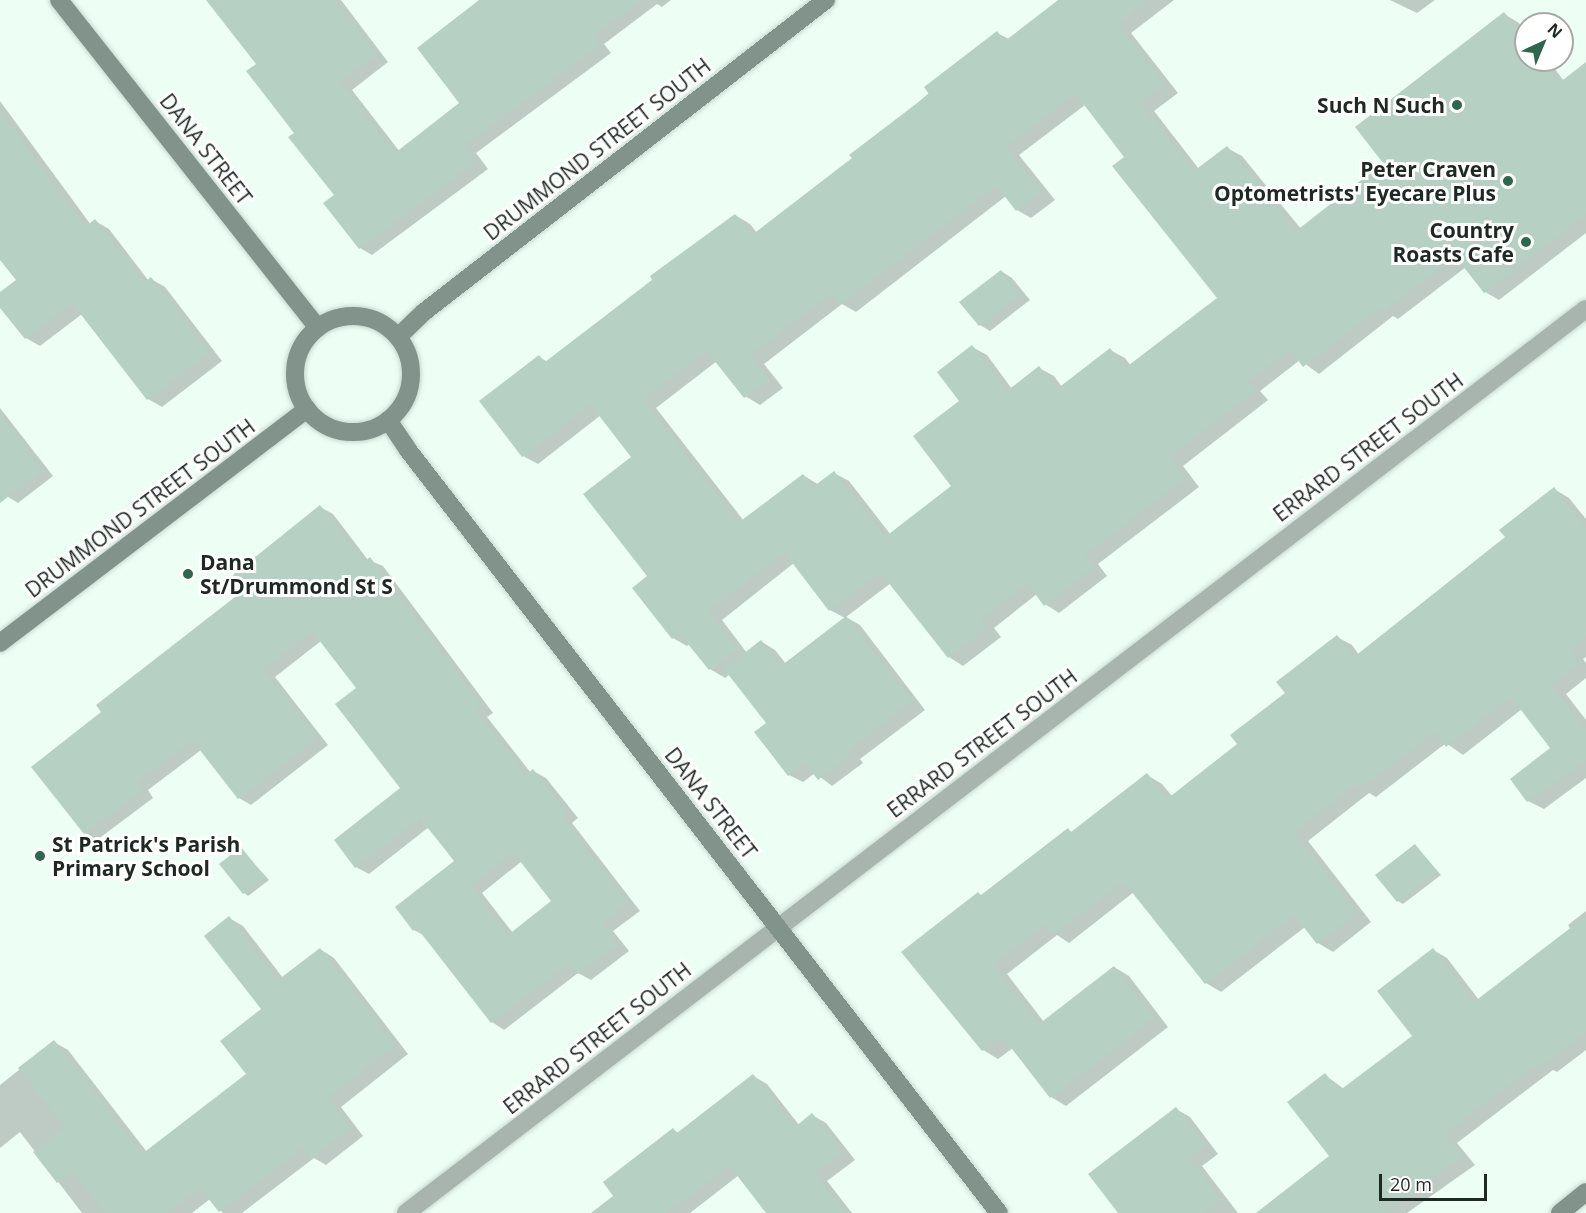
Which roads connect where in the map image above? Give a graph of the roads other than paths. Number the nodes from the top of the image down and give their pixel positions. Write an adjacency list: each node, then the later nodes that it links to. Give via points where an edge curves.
1 (59, 0): 4 (street, DANA STREET)
2 (826, 0): 5 (street, DRUMMOND STREET SOUTH, via 424,312)
3 (1586, 309): 9 (street, ERRARD STREET SOUTH)
4 (317, 327): 5 (street, via 337,317 360,316 381,323); 6 (street, via 302,344 294,366 296,389)
5 (398, 337): 7 (street, via 411,371 409,390)
6 (307, 410): 7 (street, via 336,430 372,429); 8 (street, DRUMMOND STREET SOUTH)
7 (388, 420): 9 (street, DANA STREET)
8 (0, 643)
9 (779, 926): 11 (street, ERRARD STREET SOUTH); 12 (street, DANA STREET)
10 (1586, 1192): 13 (street)
11 (406, 1213)
12 (999, 1213)
13 (1560, 1213)

